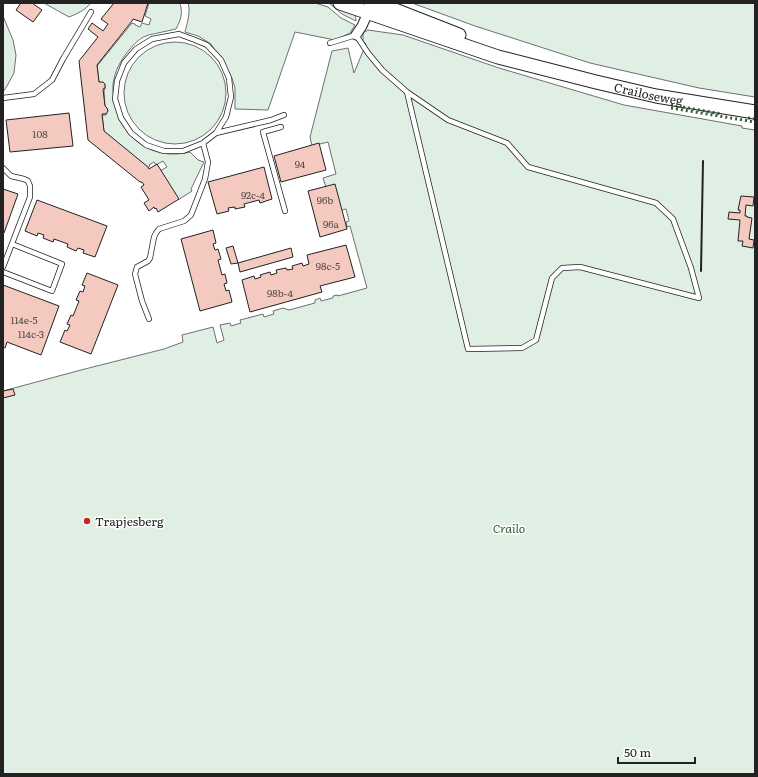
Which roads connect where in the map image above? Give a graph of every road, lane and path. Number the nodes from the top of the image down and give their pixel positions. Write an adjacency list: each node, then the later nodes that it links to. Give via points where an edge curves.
1 (340, 3): 2 (main road, Crailoseweg)
2 (370, 6): 4 (street); 8 (main road, Crailoseweg, via 498,57 656,96)
3 (91, 12): 7 (lane, via 52,80 34,94)
4 (356, 35): 5 (lane); 6 (lane, via 382,70)
5 (330, 43)
6 (407, 92): 6 (lane, via 448,120 507,143 528,167 656,203 674,219 699,298 580,267 562,268 552,278 536,340 522,348 468,349)
7 (3, 98)
8 (755, 112)
9 (284, 115): 11 (lane)
10 (281, 127): 14 (lane, via 264,132)
11 (216, 133): 12 (lane); 12 (lane, via 226,117 231,97 229,78 221,60 212,50 207,45 179,34 152,39 136,49 124,63 117,81 116,99 121,118 131,133 146,145 164,151 183,151)
12 (203, 143): 18 (lane, via 208,162 191,215 184,221 159,229 154,237 150,258 137,267 135,274)
13 (3, 168): 15 (lane, via 11,176 28,181 30,186 30,197)
14 (285, 211)
15 (12, 244): 16 (lane); 17 (lane, via 62,264 52,291)
16 (3, 267)
17 (3, 272)
18 (149, 320)

